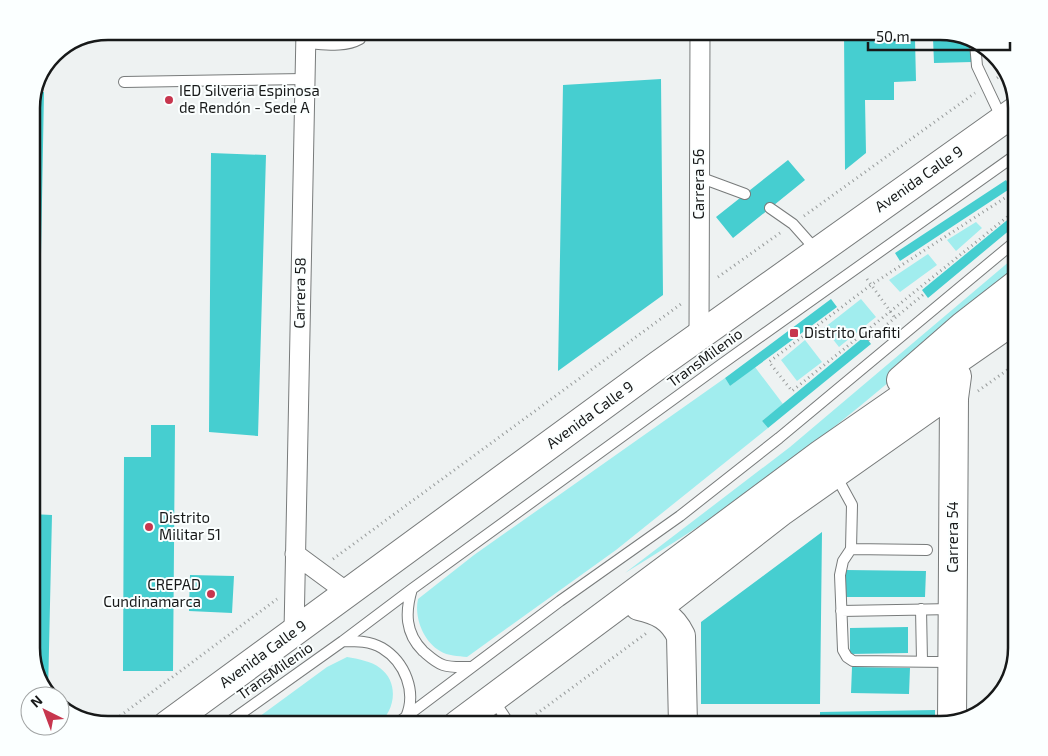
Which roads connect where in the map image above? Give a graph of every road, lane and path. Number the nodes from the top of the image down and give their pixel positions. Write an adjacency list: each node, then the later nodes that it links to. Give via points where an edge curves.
1 (306, 40): 7 (street, Carrera 58)
2 (318, 40): 3 (lane, via 337,45)
3 (358, 40)
4 (700, 40): 13 (street, Carrera 56)
5 (976, 50): 9 (lane, via 977,66)
6 (1000, 76): 9 (path)
7 (305, 79): 8 (lane); 38 (street, Carrera 58)
8 (124, 82)
9 (986, 85): 10 (lane); 18 (path)
10 (1008, 112)
11 (1008, 116): 20 (main road, Avenida Calle 9)
12 (1008, 160): 40 (lane, TransMilenio)
13 (699, 177): 14 (lane); 30 (street, Carrera 56)
14 (745, 194)
15 (1008, 196): 23 (path)
16 (770, 208): 18 (lane)
17 (1008, 216): 27 (path)
18 (793, 224): 20 (lane); 21 (path)
19 (1008, 247): 52 (lane, via 680,516)
20 (817, 252): 30 (main road, Avenida Calle 9)
21 (723, 274)
22 (867, 279): 23 (path)
23 (871, 285): 27 (path); 27 (path, via 768,361 793,393)
24 (1008, 291): 35 (main road, via 883,396)
25 (924, 294): 28 (path)
26 (683, 302): 39 (path)
27 (890, 312): 28 (path)
28 (895, 318): 31 (path)
29 (1008, 324): 32 (main road)
30 (699, 336): 41 (main road, Avenida Calle 9)
31 (868, 340)
32 (966, 354): 34 (main road, Carrera 54, via 960,368); 35 (main road)
33 (1008, 368): 34 (path)
34 (964, 391): 35 (main road); 45 (main road, Carrera 54)
35 (828, 464): 36 (lane, via 852,505); 43 (main road); 47 (main road)
36 (851, 549): 37 (lane); 46 (lane, via 843,561 840,575)
37 (927, 550)
38 (295, 554): 41 (street); 48 (street, Carrera 58)
39 (331, 559)
40 (412, 589): 49 (lane, TransMilenio); 52 (lane, via 408,624 418,646 443,665)
41 (348, 592): 48 (main road, Avenida Calle 9)
42 (274, 602): 55 (path)
43 (620, 604): 47 (main road); 53 (main road)
44 (922, 609): 45 (lane); 46 (lane); 50 (lane)
45 (953, 609): 51 (main road, Carrera 54)
46 (841, 611): 50 (lane, via 842,650 847,657 853,660)
47 (654, 619): 62 (path); 63 (main road, via 671,621 680,636)
48 (294, 632): 56 (main road, Avenida Calle 9)
49 (343, 641): 57 (lane, TransMilenio); 58 (lane, via 358,641 390,654 406,675 410,690)
50 (922, 661): 51 (lane)
51 (952, 662): 54 (main road, Carrera 54)
52 (471, 667): 59 (lane)
53 (492, 698): 60 (main road); 61 (lane)
54 (952, 715)
55 (120, 716)
56 (179, 716)
57 (238, 716)
58 (406, 716)
59 (408, 716)
60 (469, 716)
61 (504, 716)
62 (533, 716)
63 (683, 716)

